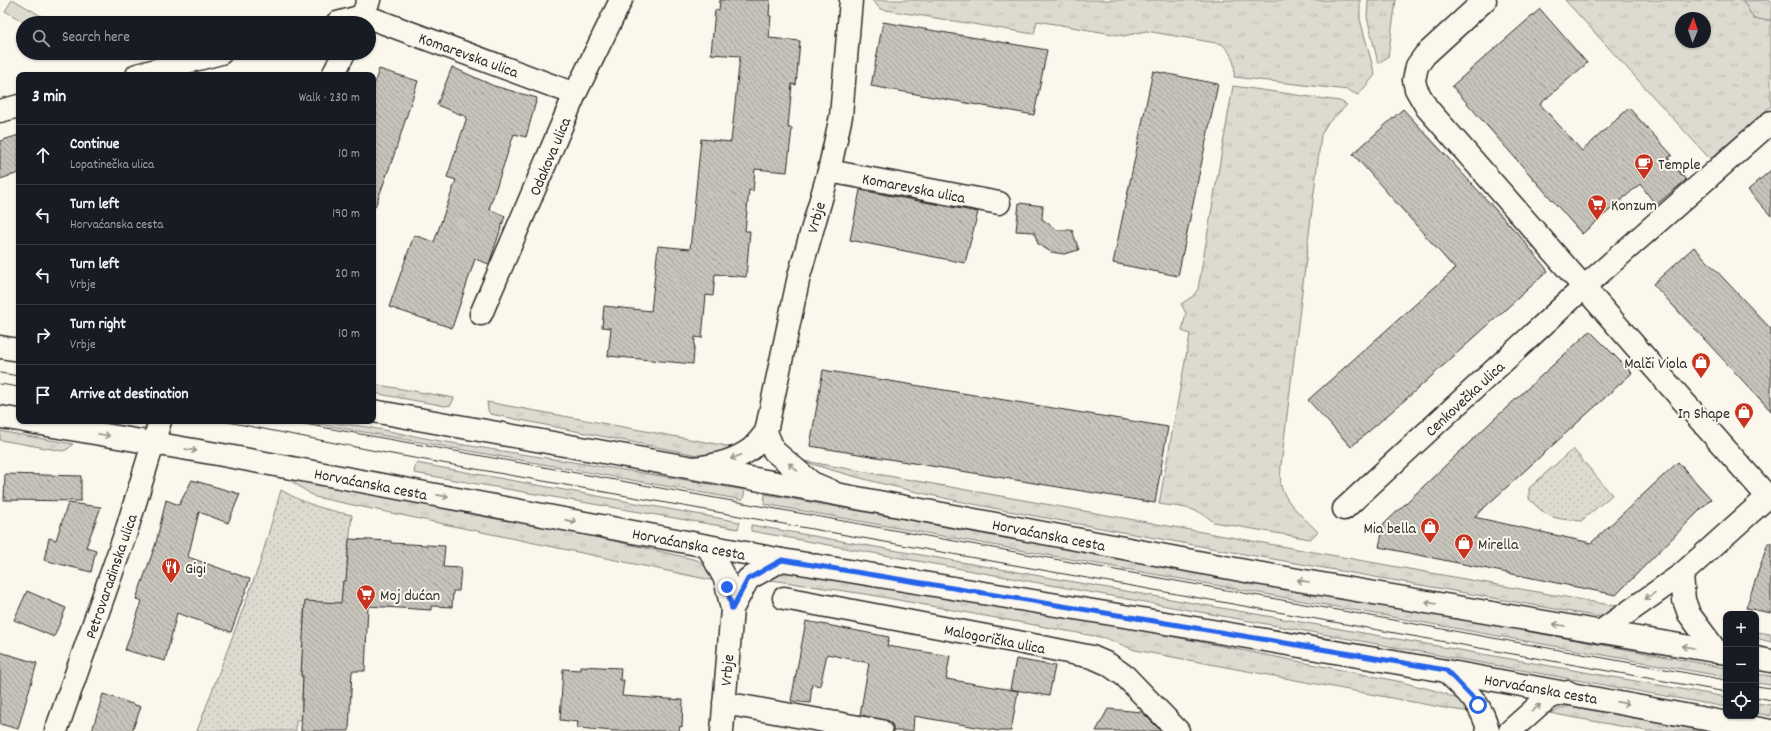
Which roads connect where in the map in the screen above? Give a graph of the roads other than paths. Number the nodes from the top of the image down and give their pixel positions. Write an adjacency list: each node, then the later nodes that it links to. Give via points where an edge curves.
1 (621, 0): 9 (street, Odakova ulica)
2 (851, 0): 13 (street, Vrbje, via 841,116)
3 (1485, 0): 15 (street, via 1425,55 1417,66 1414,80 1416,89 1427,108)
4 (376, 18): 9 (street, Komarevska ulica)
5 (195, 60): 7 (street)
6 (340, 60): 8 (street)
7 (149, 72)
8 (334, 72)
9 (575, 94): 16 (street, Odakova ulica)
10 (16, 107): 11 (street)
11 (0, 111)
12 (1771, 122): 15 (street, Cenkovečka ulica)
13 (829, 171): 14 (street, Komarevska ulica); 24 (street, Vrbje, via 798,276)
14 (999, 203)
15 (1584, 287): 28 (street, via 1650,365); 29 (street, Cenkovečka ulica)
16 (481, 314)
17 (0, 347): 18 (street)
18 (16, 350)
19 (376, 412): 26 (street, Horvaćanska cesta)
20 (0, 417): 21 (street)
21 (16, 420)
22 (42, 424): 25 (street, Horvaćanska cesta, one-way to 25)
23 (159, 424): 25 (street, Petrovaradinska ulica)
24 (766, 432): 26 (street, Vrbje, one-way to 26, via 744,454 714,466); 27 (street, one-way to 24, via 812,483 799,473 774,451)
25 (153, 443): 30 (street, Horvaćanska cesta, one-way to 30); 42 (street, Petrovaradinska ulica, via 126,532)
26 (691, 468): 27 (street, Horvaćanska cesta)
27 (838, 494): 35 (street, Horvaćanska cesta, one-way to 27, via 1251,572)
28 (1770, 495): 32 (street)
29 (1344, 509)
30 (708, 547): 31 (street, Horvaćanska cesta); 34 (street, Vrbje, via 725,579)
31 (782, 560): 34 (street, Vrbje, via 748,579); 39 (street, Horvaćanska cesta)
32 (1682, 574): 35 (street, one-way to 35); 36 (street, via 1684,600 1689,614)
33 (784, 598): 45 (street, Malogorička ulica, via 1092,657 1125,676)
34 (732, 609): 41 (street, Vrbje)
35 (1600, 632): 36 (street, Horvaćanska cesta, one-way to 35)
36 (1722, 652)
37 (1759, 659): 38 (street)
38 (1771, 661)
39 (1446, 670): 40 (street, Horvaćanska cesta); 46 (street, via 1478,705)
40 (1568, 692): 47 (street, one-way to 40, via 1539,705 1551,697); 48 (street, Horvaćanska cesta, one-way to 48)
41 (724, 703): 43 (street, Vrbje); 44 (street)
42 (56, 731)
43 (722, 731)
44 (881, 731)
45 (1178, 731)
46 (1488, 731)
47 (1510, 731)
48 (1771, 731)

